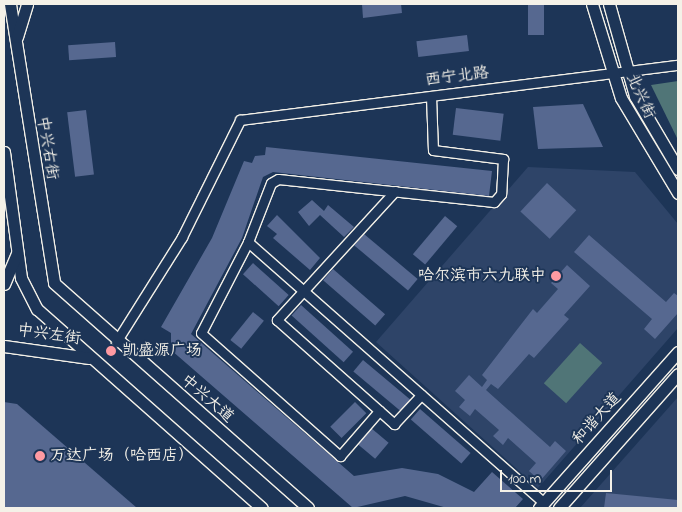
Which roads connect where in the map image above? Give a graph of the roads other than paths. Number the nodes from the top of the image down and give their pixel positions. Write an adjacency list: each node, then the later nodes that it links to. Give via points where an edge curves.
1 (10, 4): 5 (main road, 中兴右街)
2 (27, 4): 5 (main road)
3 (592, 4): 8 (main road, 北兴街)
4 (609, 4): 7 (main road, 北兴街)
5 (16, 46): 18 (main road, 中兴右街, via 50,276)
6 (678, 64): 7 (street, 西宁北路)
7 (627, 71): 8 (street, 西宁北路); 11 (main road, 北兴街, via 635,96)
8 (612, 73): 9 (street, 西宁北路); 13 (main road, 北兴街, via 629,115)
9 (431, 96): 12 (street, via 433,150 503,159 501,194 494,202); 19 (street, 西宁北路, via 240,120 182,237)
10 (4, 152): 15 (main road)
11 (678, 169)
12 (395, 191): 14 (street, via 278,179 271,183); 17 (street)
13 (678, 193)
14 (248, 242): 17 (street); 25 (street, via 201,333 340,456)
15 (18, 251): 16 (main road); 22 (main road, via 27,291 47,321)
16 (4, 284)
17 (303, 291): 24 (street); 25 (street, via 277,320)
18 (62, 294): 19 (main road, 中兴大道)
19 (116, 342): 28 (main road, 中兴大道)
20 (4, 346): 22 (main road, 中兴左街)
21 (678, 352): 26 (main road, 和谐大道)
22 (89, 358): 27 (main road)
23 (678, 374): 29 (main road, 和谐大道)
24 (421, 395): 25 (street, via 394,424); 26 (street)
25 (379, 411)
26 (542, 506)
27 (262, 508)
28 (308, 508)
29 (559, 508)

